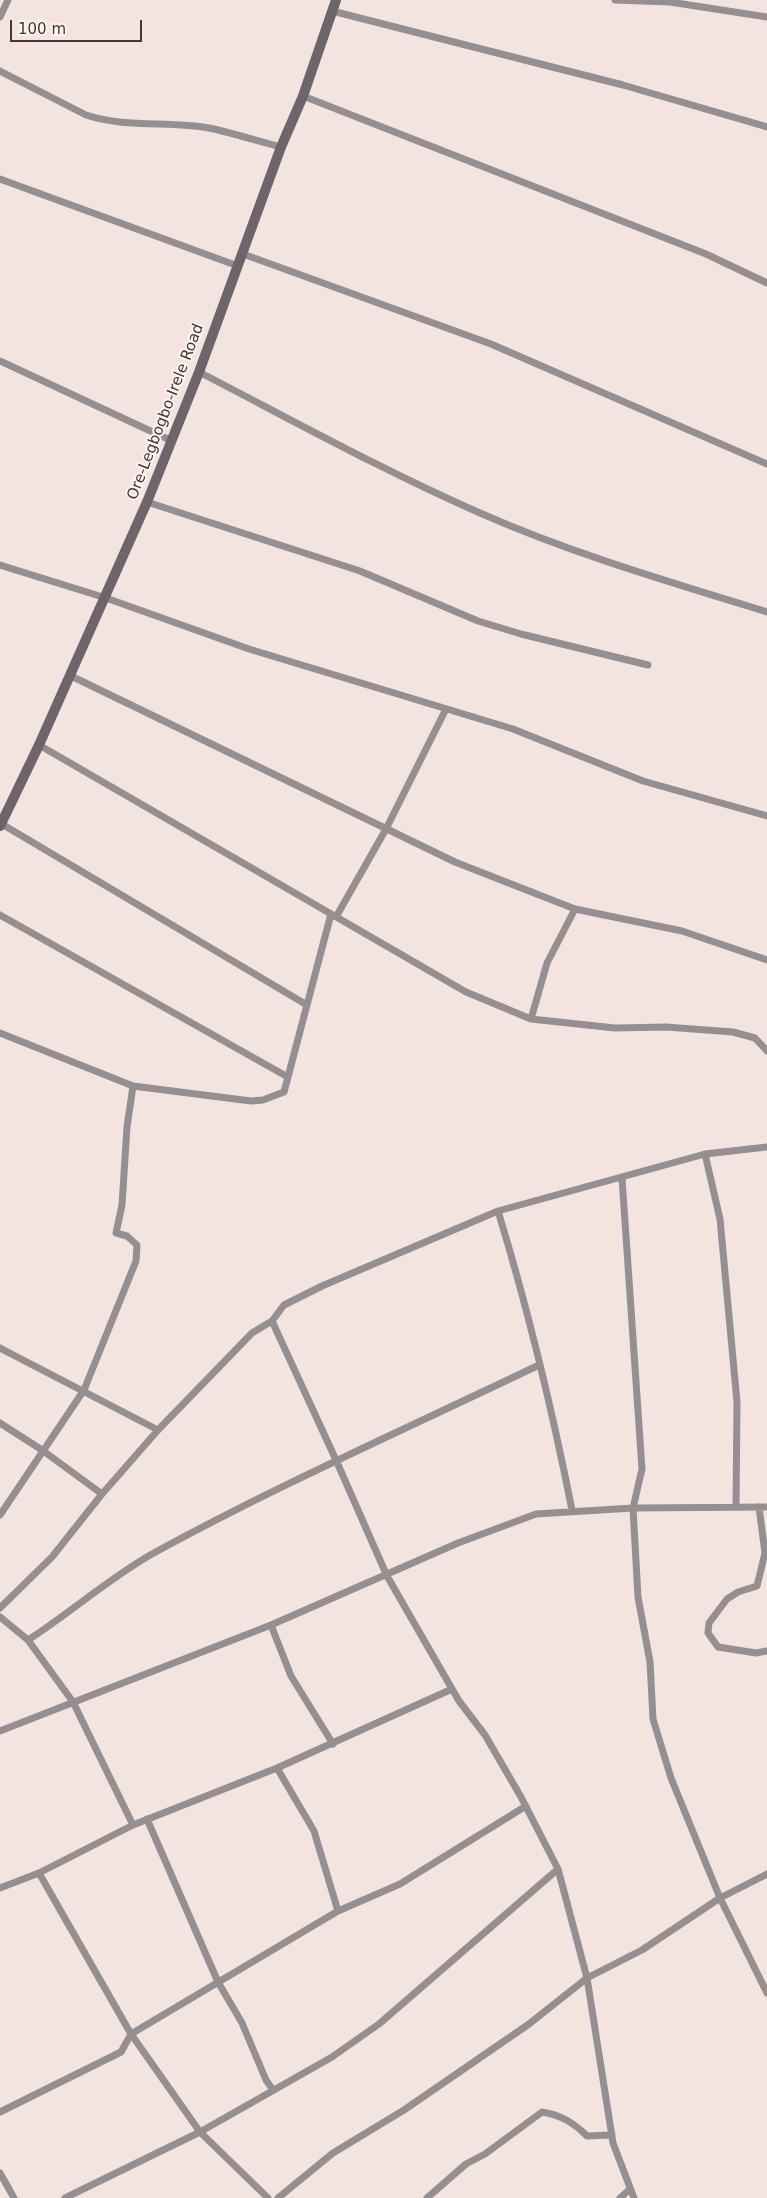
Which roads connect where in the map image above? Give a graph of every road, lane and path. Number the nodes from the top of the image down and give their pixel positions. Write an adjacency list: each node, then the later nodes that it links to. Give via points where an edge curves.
1 (8, 0): 5 (street)
2 (336, 0): 4 (main road, Ore-Legbogbo-Irele Road)
3 (615, 0): 6 (street, via 670,2)
4 (332, 11): 8 (main road, Ore-Legbogbo-Irele Road); 9 (street, via 623,85)
5 (0, 17)
6 (767, 17)
7 (0, 71): 10 (street, via 98,119 208,128)
8 (303, 96): 10 (main road, Ore-Legbogbo-Irele Road); 14 (street, via 706,254)
9 (767, 127)
10 (281, 147): 12 (main road, Ore-Legbogbo-Irele Road)
11 (0, 179): 13 (street)
12 (243, 254): 13 (main road, Ore-Legbogbo-Irele Road); 18 (street, via 490,344)
13 (238, 266): 16 (main road, Ore-Legbogbo-Irele Road)
14 (767, 283)
15 (0, 360): 17 (street)
16 (199, 372): 17 (main road, Ore-Legbogbo-Irele Road); 22 (street, via 480,513 598,559)
17 (172, 441): 19 (main road, Ore-Legbogbo-Irele Road)
18 (767, 464)
19 (147, 502): 21 (main road, Ore-Legbogbo-Irele Road); 23 (street, via 360,571 478,621)
20 (0, 565): 21 (street)
21 (106, 598): 24 (main road, Ore-Legbogbo-Irele Road); 25 (street, via 249,649)
22 (767, 612)
23 (648, 665)
24 (69, 675): 26 (main road, Ore-Legbogbo-Irele Road); 29 (street)
25 (446, 709): 27 (street, via 513,728 643,781); 29 (street)
26 (39, 745): 28 (main road, Ore-Legbogbo-Irele Road); 32 (street)
27 (767, 816)
28 (0, 824): 34 (street)
29 (386, 829): 30 (street, via 456,862); 32 (street)
30 (575, 909): 33 (street, via 682,931); 35 (street, via 547,963)
31 (0, 916): 38 (street)
32 (334, 916): 34 (street); 35 (street, via 466,992)
33 (767, 960)
34 (307, 1005): 38 (street)
35 (531, 1019): 37 (street, via 615,1028 666,1027 733,1032 755,1038)
36 (0, 1033): 39 (street)
37 (767, 1051)
38 (286, 1076): 39 (street, via 284,1092 263,1100)
39 (133, 1086): 47 (street, via 122,1205 116,1234 132,1239 138,1250)
40 (767, 1147): 41 (street)
41 (705, 1154): 42 (street); 53 (street, via 720,1219 737,1402)
42 (622, 1178): 43 (street); 56 (street, via 642,1469)
43 (498, 1211): 44 (street, via 322,1286 284,1305); 46 (street)
44 (272, 1321): 49 (street, via 252,1333); 51 (street)
45 (0, 1348): 47 (street)
46 (539, 1365): 51 (street); 57 (street, via 558,1436)
47 (84, 1390): 49 (street); 50 (street)
48 (0, 1423): 50 (street)
49 (158, 1430): 52 (street)
50 (42, 1450): 52 (street); 58 (street)
51 (336, 1460): 59 (street); 63 (street, via 151,1555)
52 (102, 1494): 60 (street, via 52,1557)
53 (736, 1507): 54 (street); 56 (street)
54 (759, 1507): 55 (street); 64 (street, via 764,1553 757,1586 727,1599 709,1623 708,1633 718,1647 756,1653)
55 (767, 1507)
56 (632, 1508): 57 (street); 77 (street, via 638,1597 650,1662 654,1718 671,1778)
57 (572, 1510): 59 (street, via 536,1514 458,1543)
58 (0, 1515)
59 (387, 1576): 62 (street); 65 (street)
60 (0, 1608)
61 (0, 1617): 63 (street)
62 (271, 1625): 66 (street); 68 (street, via 291,1676)
63 (28, 1640): 66 (street)
64 (767, 1651)
65 (452, 1689): 68 (street); 70 (street, via 485,1736)
66 (73, 1702): 67 (street); 72 (street)
67 (0, 1731)
68 (333, 1744): 69 (street)
69 (277, 1768): 71 (street); 78 (street, via 314,1831)
70 (526, 1806): 73 (street); 78 (street, via 400,1884)
71 (147, 1819): 72 (street); 80 (street)
72 (133, 1825): 74 (street)
73 (558, 1869): 79 (street); 83 (street, via 379,2024 332,2058)
74 (39, 1873): 76 (street); 82 (street)
75 (767, 1874): 77 (street)
76 (0, 1888)
77 (720, 1898): 79 (street, via 642,1950); 81 (street)
78 (338, 1911): 80 (street)
79 (587, 1978): 86 (street); 92 (street, via 513,2035 404,2110 333,2153)
80 (218, 1982): 82 (street); 83 (street, via 242,2023)
81 (767, 1993)
82 (132, 2034): 84 (street, via 121,2052); 85 (street)
83 (273, 2090): 85 (street)
84 (0, 2112)
85 (200, 2132): 90 (street); 91 (street)
86 (612, 2135): 88 (street); 93 (street, via 587,2136 576,2125 555,2114 542,2112 466,2164)
87 (0, 2173): 89 (street)
88 (630, 2189): 94 (street); 95 (street)
89 (14, 2198)
90 (66, 2198)
91 (268, 2198)
92 (278, 2198)
93 (427, 2198)
94 (620, 2198)
95 (634, 2198)

